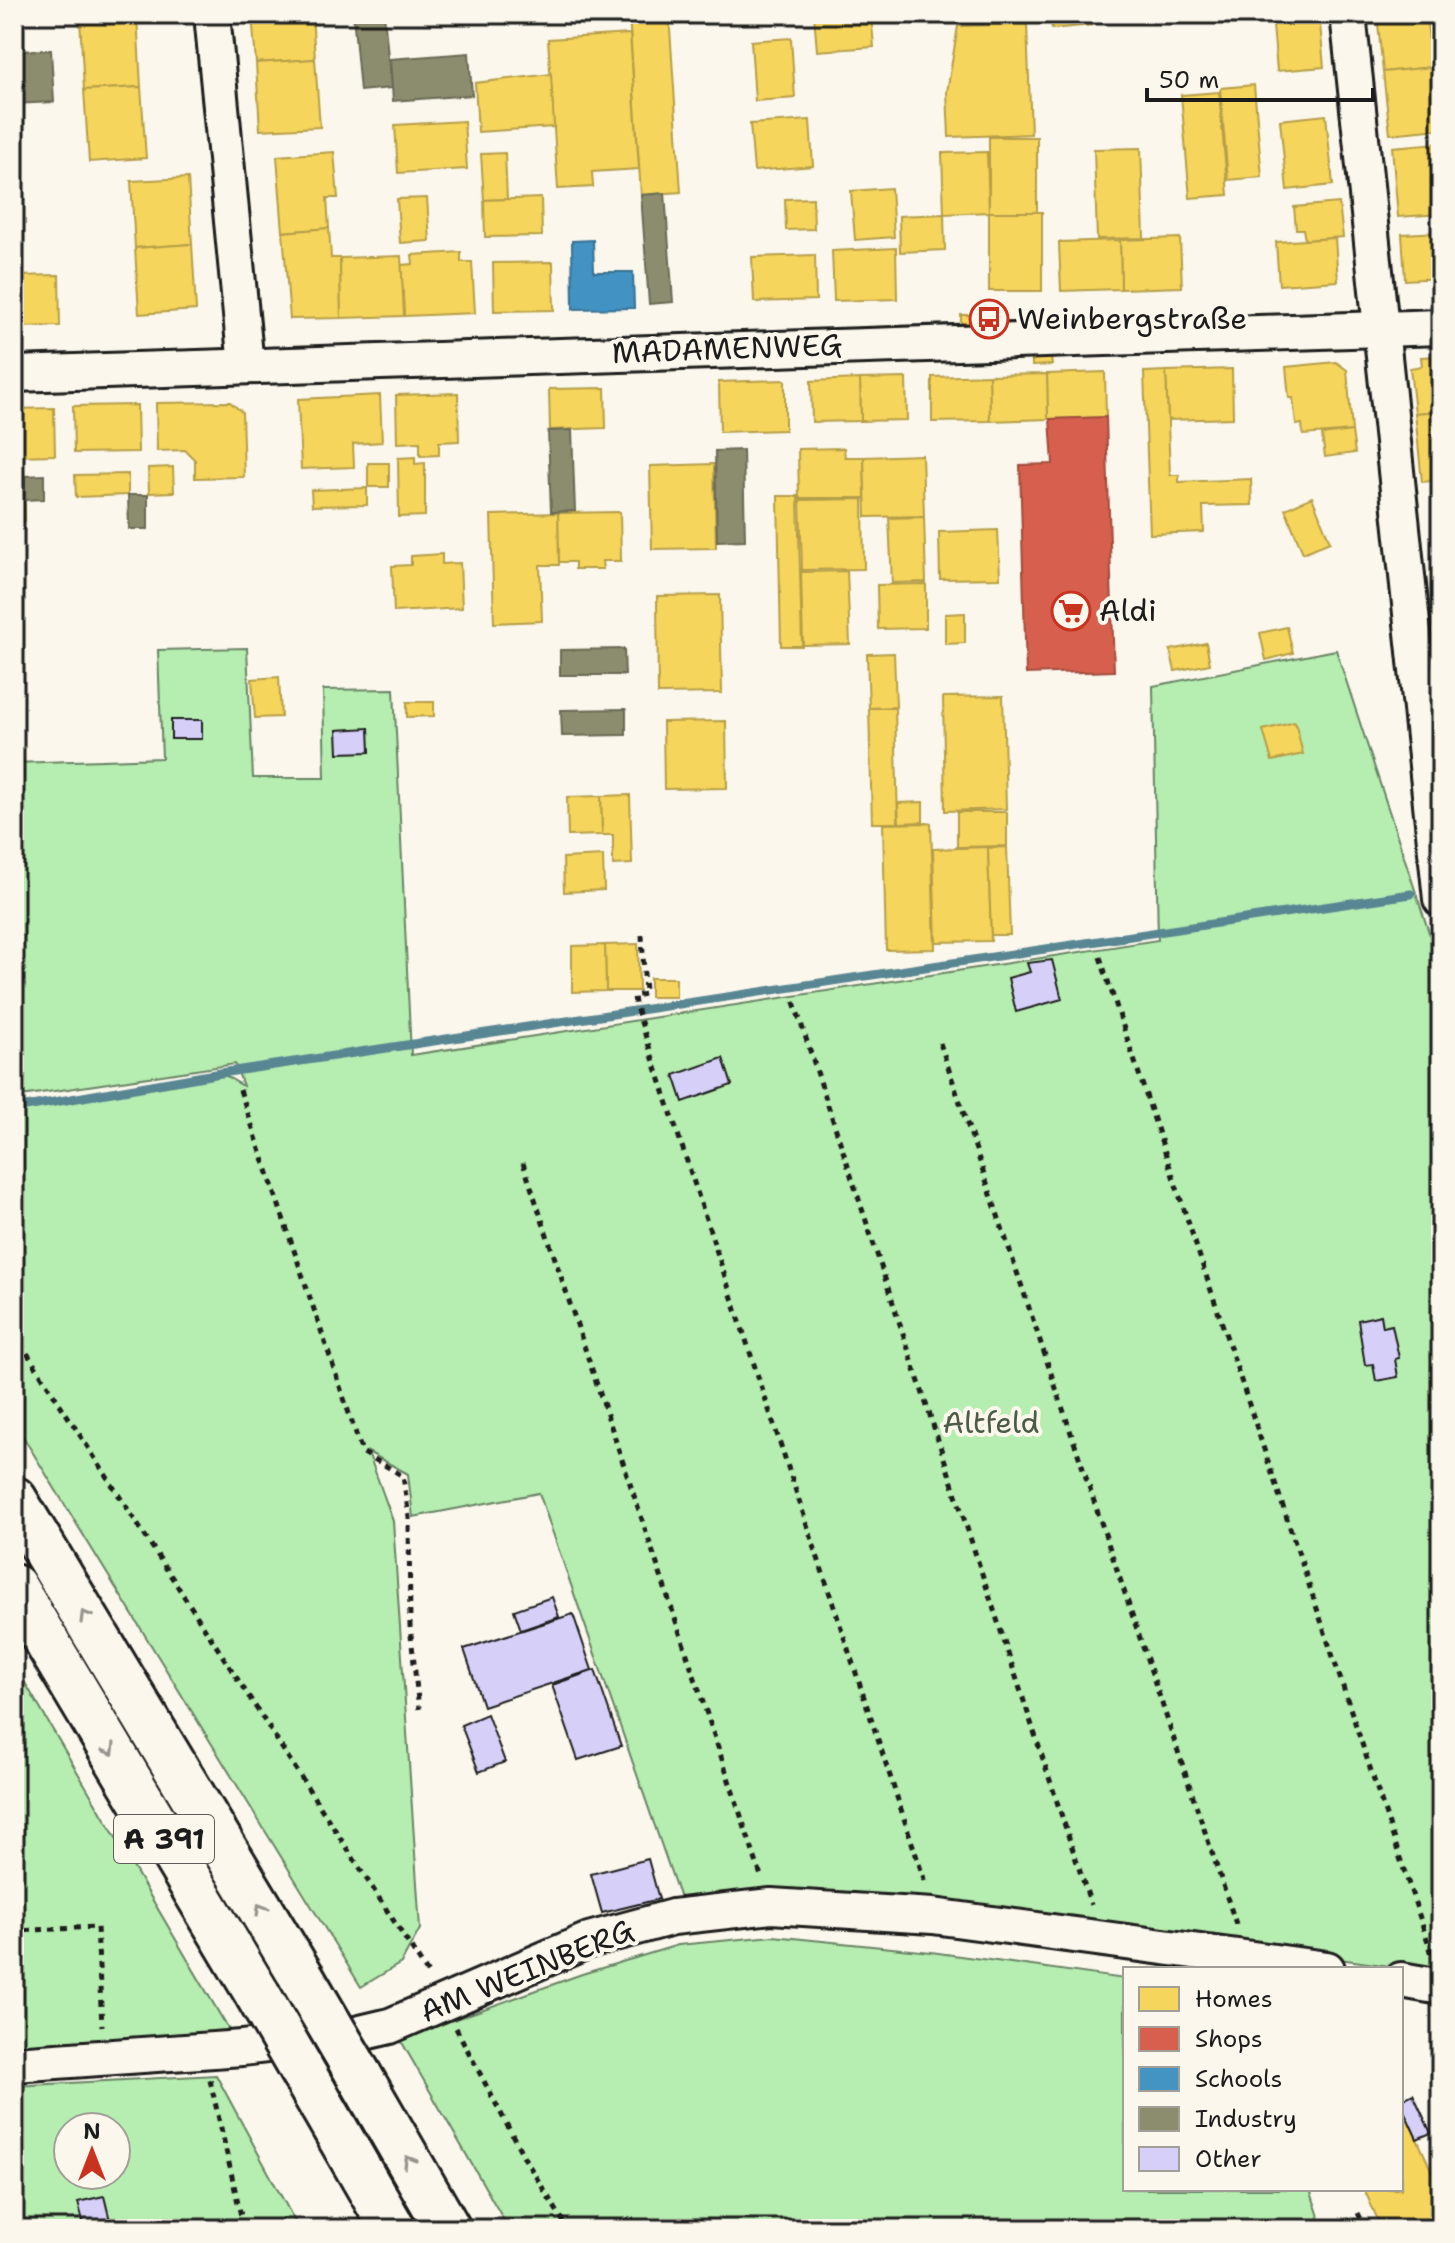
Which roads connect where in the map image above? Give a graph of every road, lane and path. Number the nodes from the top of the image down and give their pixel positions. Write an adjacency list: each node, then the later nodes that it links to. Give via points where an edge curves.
1 (212, 14): 5 (street)
2 (1348, 14): 4 (street)
3 (1441, 327): 4 (street, MADAMENWEG)
4 (1381, 329): 5 (street, MADAMENWEG); 7 (street)
5 (246, 366): 6 (street, MADAMENWEG)
6 (14, 374)
7 (1430, 685): 8 (street)
8 (1441, 899)
9 (642, 935): 20 (path, via 645,994 634,996 635,1004)
10 (1100, 957): 25 (path)
11 (794, 1002): 21 (path)
12 (940, 1043): 23 (path)
13 (240, 1090): 18 (path, via 362,1452 403,1476)
14 (523, 1163): 19 (path)
15 (14, 1333): 27 (path, via 421,1959)
16 (14, 1499): 34 (highway, A 391, one-way to 16, bridge)
17 (14, 1587): 33 (highway, A 391, one-way to 33, bridge)
18 (419, 1709)
19 (763, 1882)
20 (928, 1891)
21 (1093, 1909)
22 (14, 1931): 29 (path, via 97,1927)
23 (1239, 1931)
24 (1312, 1967): 27 (street, AM WEINBERG, via 933,1916 771,1906 673,1917 589,1940)
25 (1437, 1972): 26 (street)
26 (1403, 1980)
27 (443, 2003): 28 (street, AM WEINBERG, via 390,2026 352,2035); 35 (path)
28 (203, 2051): 29 (street, AM WEINBERG); 32 (path)
29 (103, 2059): 30 (street, AM WEINBERG)
30 (14, 2064)
31 (1358, 2213): 36 (path)
32 (244, 2229)
33 (393, 2229)
34 (448, 2229)
35 (568, 2229)
36 (1366, 2229)

